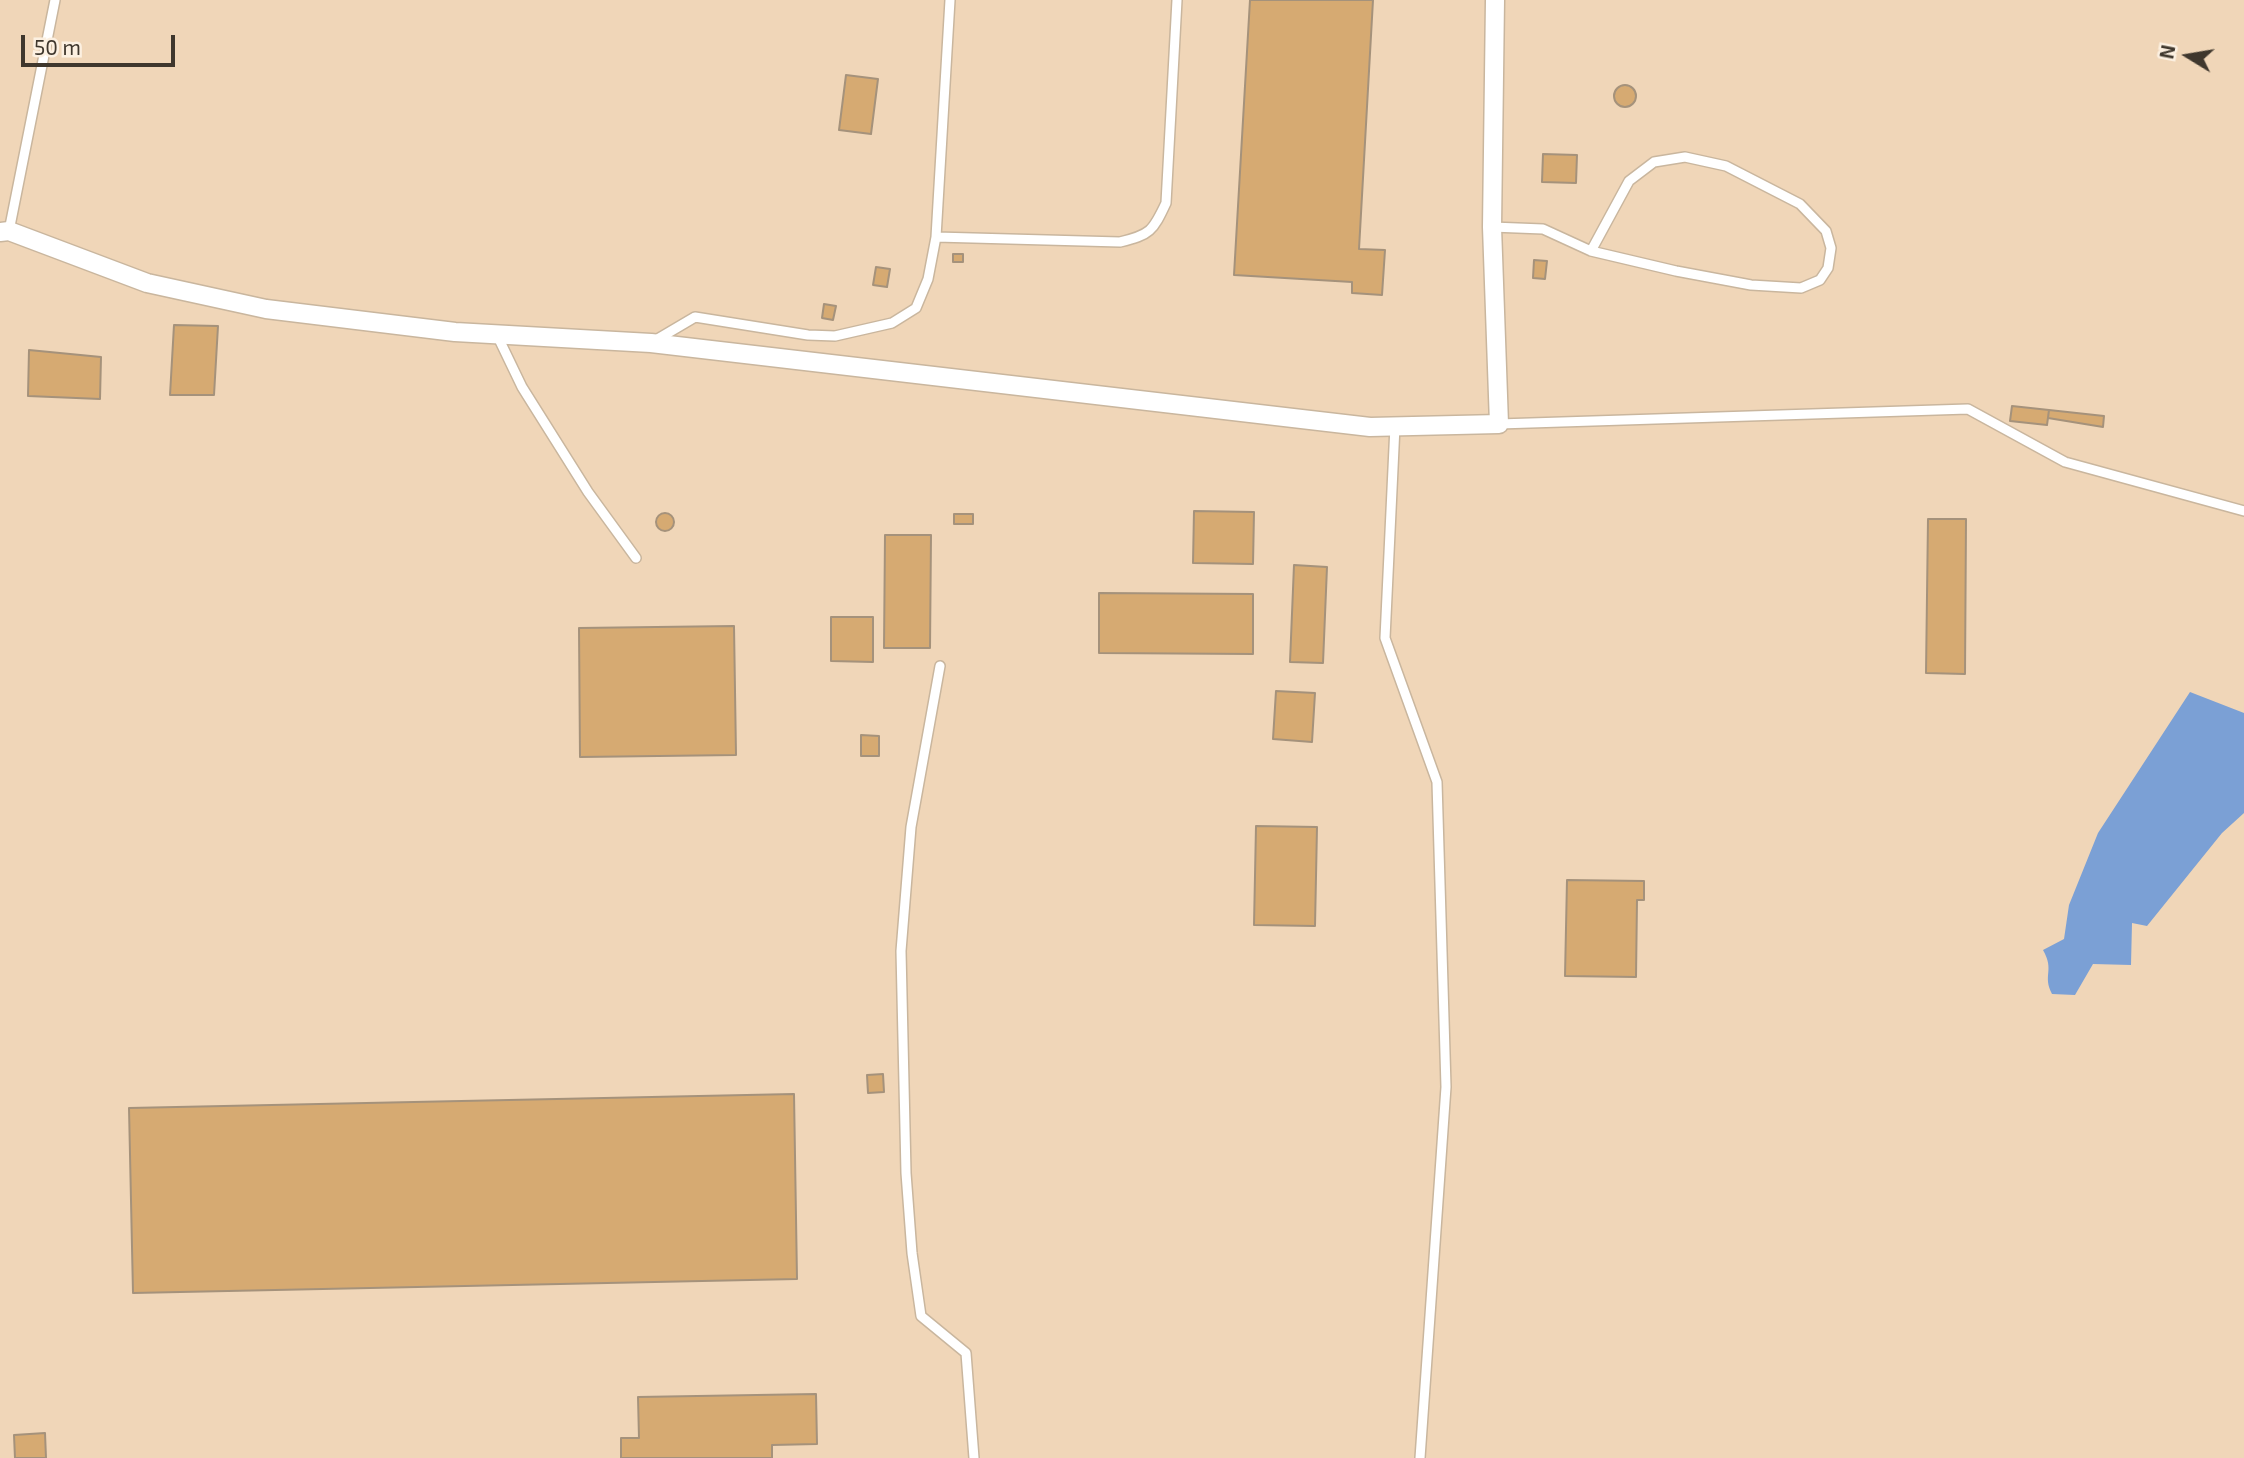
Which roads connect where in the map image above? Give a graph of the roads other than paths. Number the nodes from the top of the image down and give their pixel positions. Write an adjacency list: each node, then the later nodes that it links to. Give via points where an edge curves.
1 (55, 0): 6 (lane)
2 (950, 0): 7 (lane)
3 (1177, 0): 7 (lane, via 1166,203 1157,224 1143,237 1120,242)
4 (1495, 0): 5 (street)
5 (1492, 227): 8 (lane, via 1543,229); 11 (street)
6 (4, 232): 9 (street, via 147,283 266,309)
7 (936, 237): 10 (lane, via 928,279 916,308 892,323 835,336 695,317)
8 (1591, 251): 8 (lane, via 1751,285 1801,288 1820,280 1828,268 1831,248 1826,231 1800,204 1726,166 1685,157 1654,162 1629,181)
9 (496, 333): 10 (street); 14 (lane, via 522,387)
10 (651, 343): 12 (street, via 1370,427)
11 (1499, 424): 12 (street); 13 (lane, via 1968,410 2065,462)
12 (1395, 426): 17 (lane, via 1385,638 1437,782 1446,1087)
13 (2244, 511)
14 (636, 558)
15 (940, 666): 16 (lane, via 911,827 901,951 906,1173 921,1316 966,1353)
16 (974, 1458)
17 (1420, 1458)

